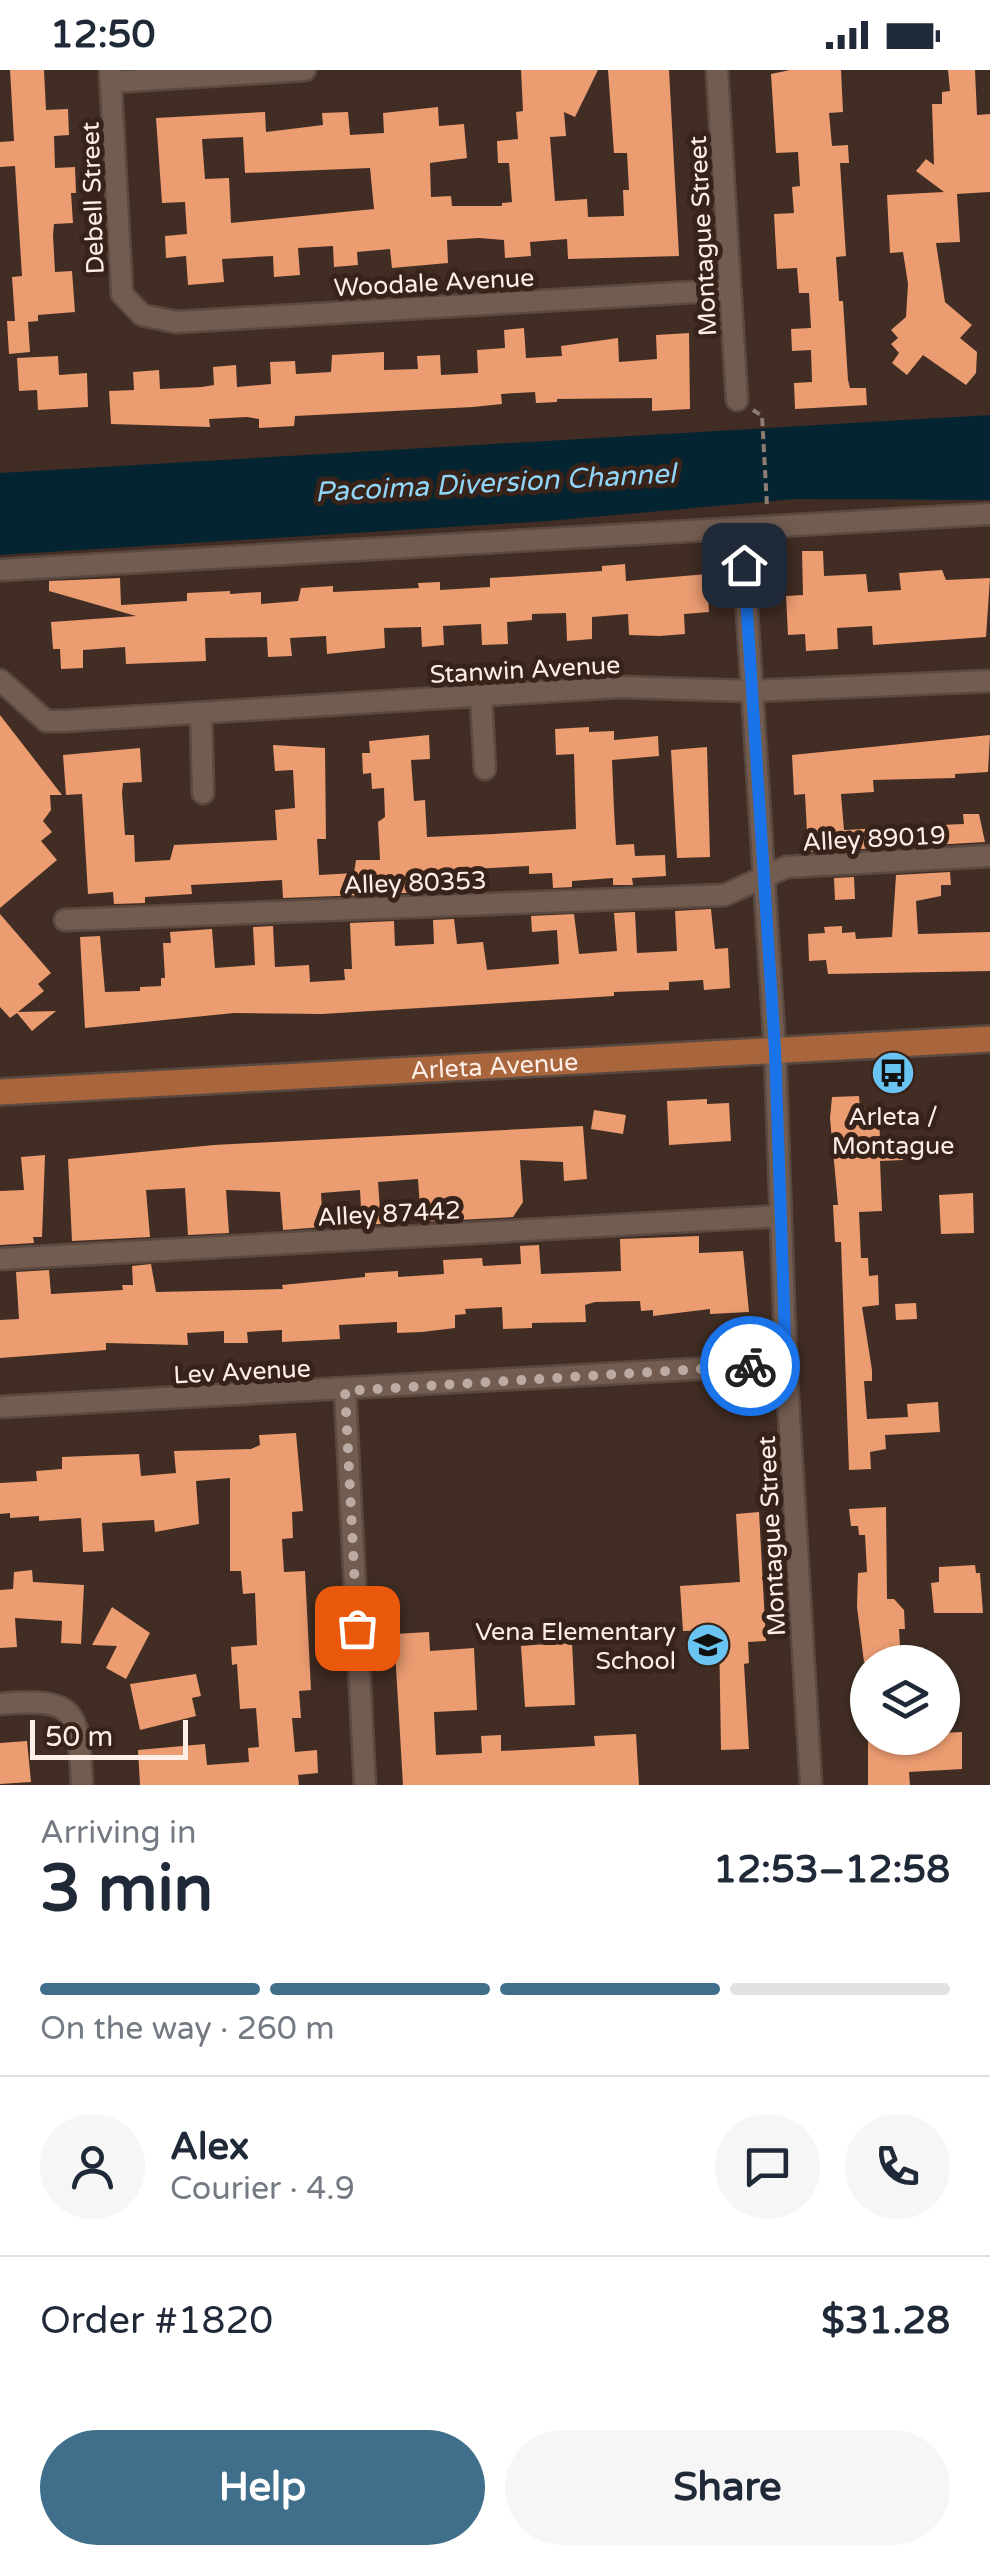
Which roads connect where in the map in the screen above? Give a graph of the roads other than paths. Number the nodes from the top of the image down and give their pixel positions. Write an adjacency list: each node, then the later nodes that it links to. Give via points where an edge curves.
1 (305, 70): 3 (street)
2 (718, 70): 4 (street, Montague Street)
3 (111, 76): 5 (street, Debell Street, via 122,294)
4 (730, 290): 5 (street, Woodale Avenue, via 176,322); 6 (street, Montague Street)
5 (142, 316)
6 (737, 400)
7 (990, 514): 9 (street)
8 (744, 565): 12 (street, Montague Street)
9 (0, 570)
10 (0, 680): 14 (street, Stanwin Avenue, via 46,721)
11 (990, 681): 12 (street, Stanwin Avenue)
12 (750, 691): 13 (street, Stanwin Avenue, via 620,687); 18 (street, Montague Street)
13 (481, 696): 14 (street, Stanwin Avenue); 15 (street)
14 (201, 714): 16 (street)
15 (485, 769)
16 (204, 793)
17 (990, 856): 18 (street, Alley 89019, via 786,867)
18 (762, 875): 19 (street, Alley 80353, via 724,895); 21 (street, Montague Street)
19 (65, 920)
20 (990, 1039): 21 (main road, Arleta Avenue)
21 (775, 1050): 22 (main road, Arleta Avenue); 23 (street, Montague Street)
22 (0, 1092)
23 (781, 1216): 24 (street, Alley 87442); 25 (street, Montague Street)
24 (0, 1259)
25 (786, 1364): 26 (street, Lev Avenue); 31 (street, Montague Street)
26 (345, 1391): 27 (street, Lev Avenue); 30 (street)
27 (0, 1407)
28 (0, 1704): 29 (street, via 44,1700 64,1709 78,1724)
29 (82, 1785)
30 (365, 1785)
31 (810, 1785)

